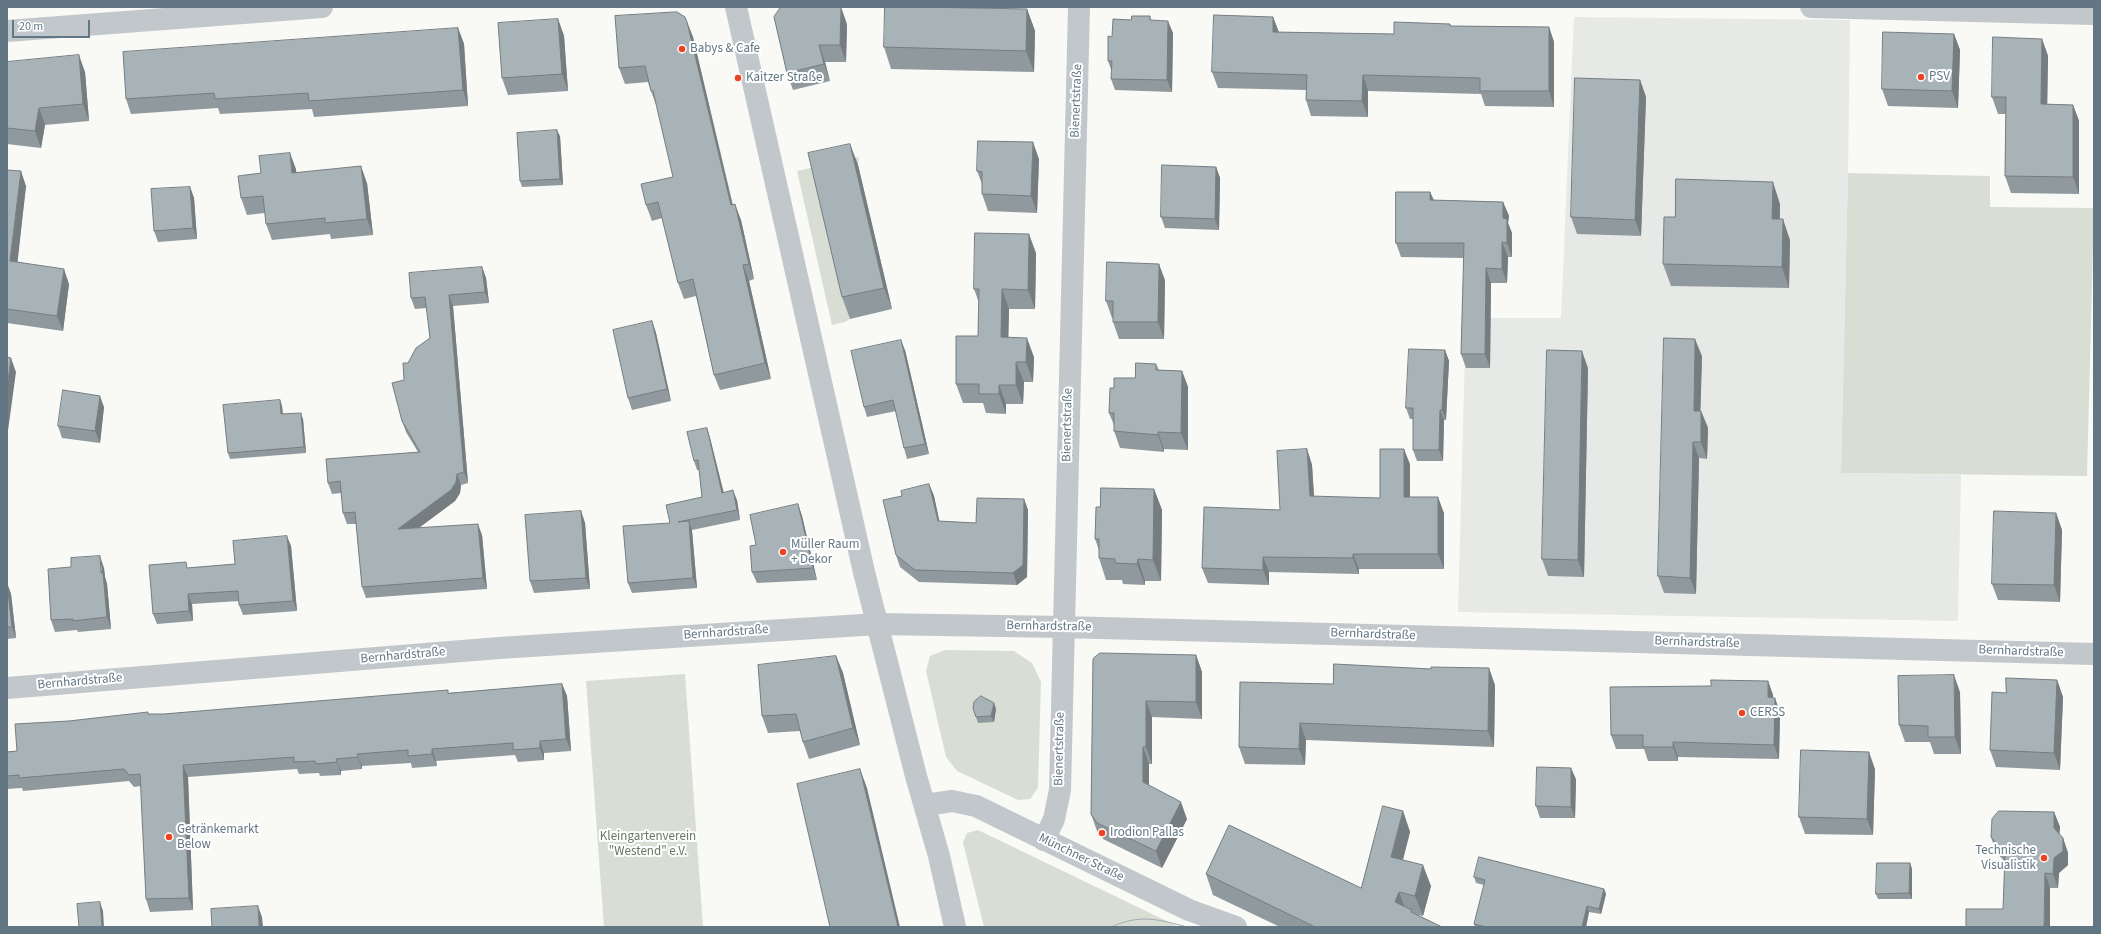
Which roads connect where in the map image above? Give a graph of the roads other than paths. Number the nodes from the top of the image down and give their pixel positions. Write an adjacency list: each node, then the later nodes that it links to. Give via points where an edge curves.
1 (322, 7): 6 (street)
2 (736, 7): 7 (street)
3 (1079, 7): 8 (street, Bienertstraße)
4 (1811, 7): 5 (street)
5 (2094, 14)
6 (7, 31)
7 (878, 624): 8 (street, Bernhardstraße); 10 (street, Bernhardstraße, via 506,647); 11 (street)
8 (1062, 627): 9 (street, Bernhardstraße); 12 (street, Bienertstraße, via 1060,790 1054,819)
9 (2094, 654)
10 (7, 688)
11 (924, 805): 12 (street, Münchner Straße, via 952,801 976,806); 13 (street)
12 (1044, 840): 14 (street, Münchner Straße, via 1189,910)
13 (955, 927)
14 (1236, 927)

